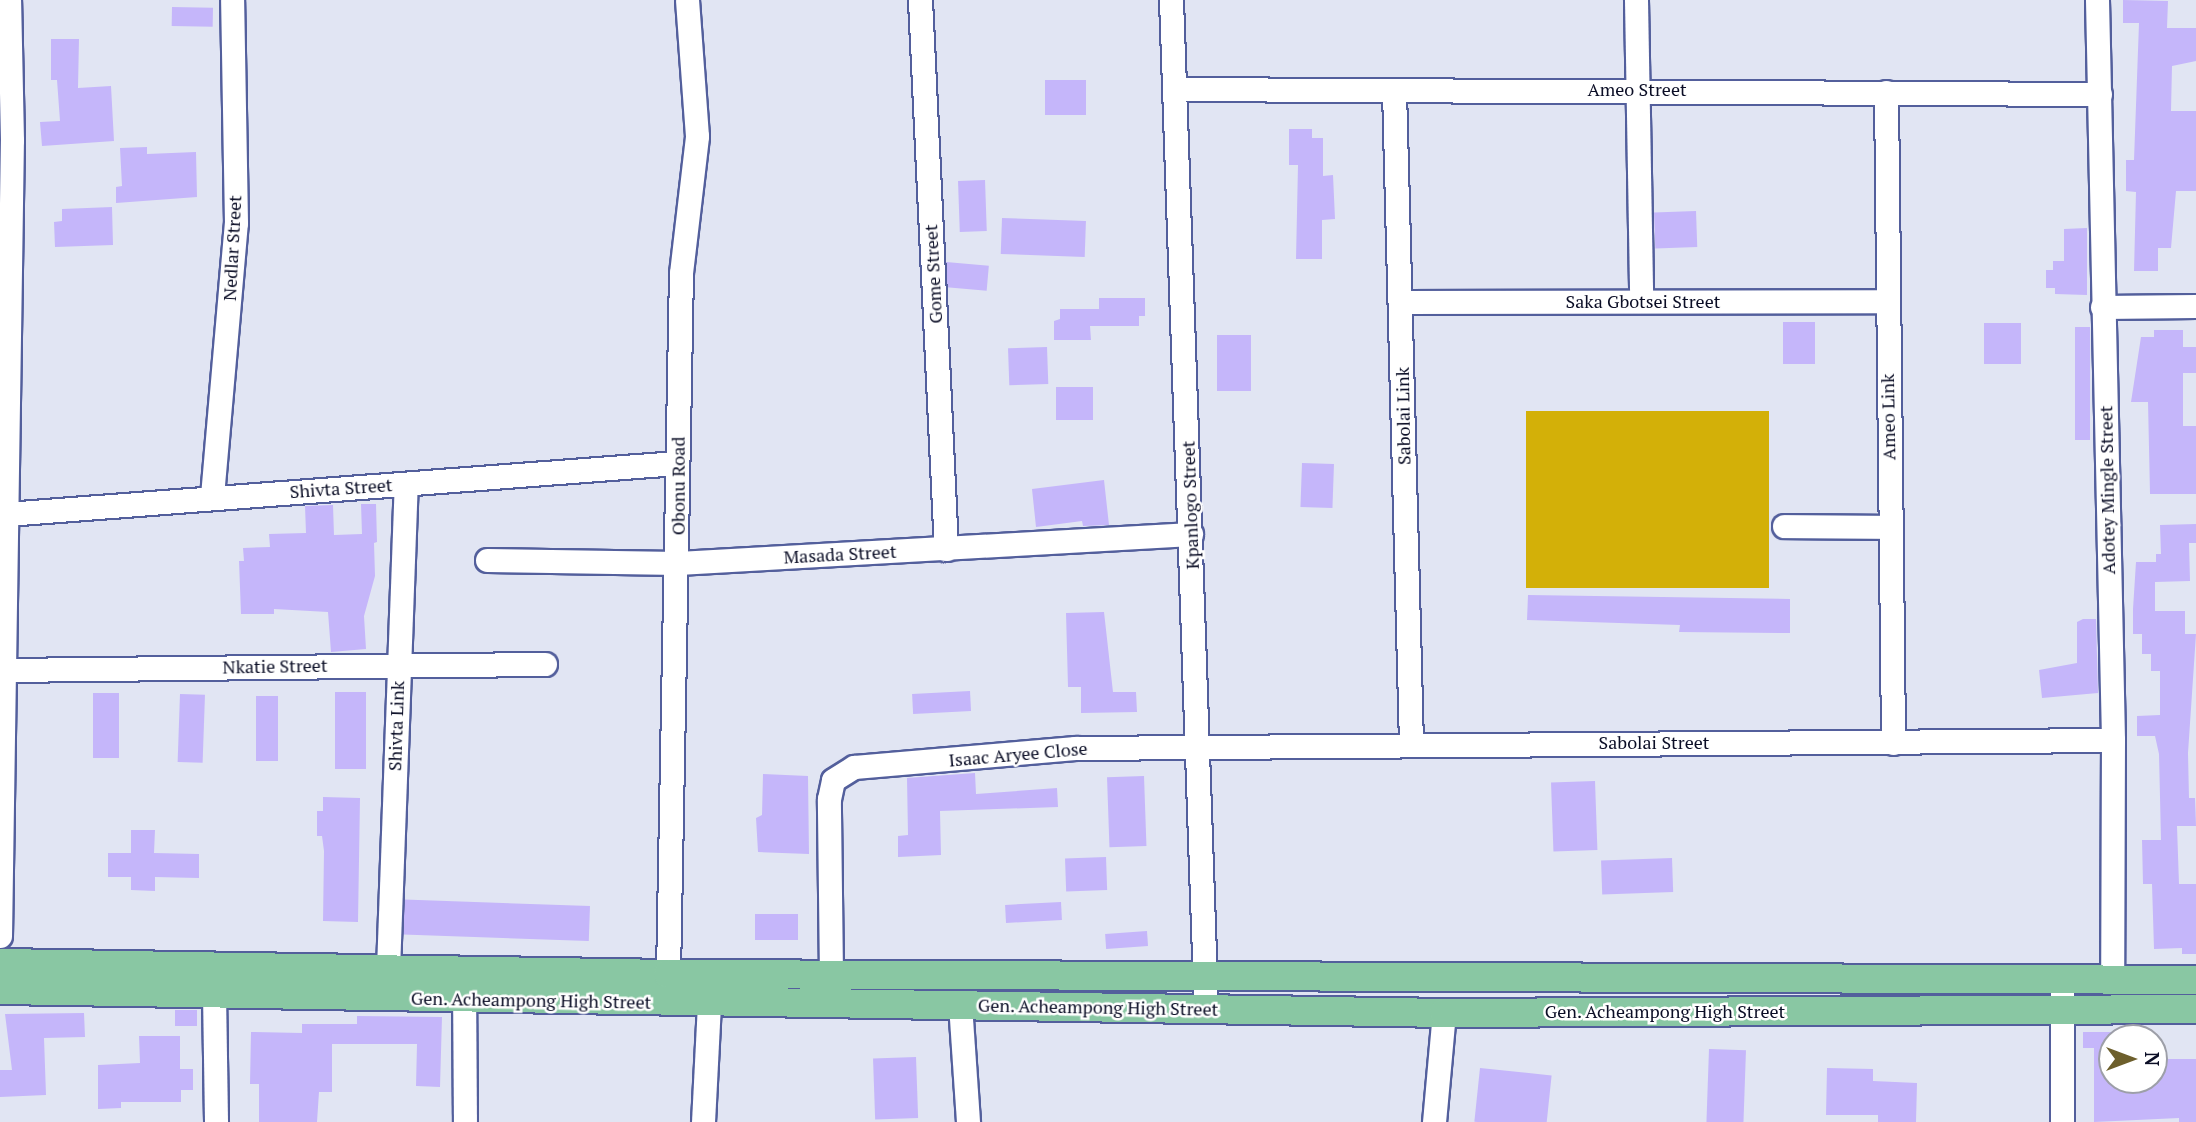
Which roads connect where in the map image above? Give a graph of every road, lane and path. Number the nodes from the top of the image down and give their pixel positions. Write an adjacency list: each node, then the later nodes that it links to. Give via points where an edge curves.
1 (9, 0): 13 (street)
2 (232, 0): 22 (street, Nedlar Street, via 236,223)
3 (687, 0): 20 (street, Obonu Road, via 697,136 681,273)
4 (920, 0): 27 (street, Gome Street)
5 (1171, 0): 8 (street, Kpanlogo Street)
6 (1636, 0): 9 (street)
7 (2097, 0): 12 (street, Adotey Mingle Street)
8 (1174, 89): 10 (street, Ameo Street); 26 (street, Kpanlogo Street)
9 (1639, 89): 10 (street, Ameo Street); 11 (street, Ameo Street); 16 (street)
10 (1394, 90): 15 (street, Sabolai Link)
11 (1886, 92): 12 (street, Ameo Street); 14 (street, Ameo Link)
12 (2100, 94): 18 (street, Adotey Mingle Street)
13 (6, 140): 19 (street)
14 (1886, 301): 16 (street, Saka Gbotsei Street); 25 (street, Ameo Link)
15 (1400, 302): 16 (street, Saka Gbotsei Street); 35 (street, Sabolai Link)
16 (1641, 302)
17 (2196, 306): 18 (street)
18 (2102, 307): 34 (street, Adotey Mingle Street)
19 (4, 346): 23 (street)
20 (677, 463): 21 (street, Shivta Street); 30 (street, Obonu Road)
21 (406, 484): 22 (street, Shivta Street); 31 (street, Shivta Link)
22 (212, 496): 23 (street, Shivta Street)
23 (6, 514): 28 (street)
24 (1784, 526): 25 (street)
25 (1890, 527): 36 (street, Ameo Link)
26 (1191, 534): 27 (street, Masada Street); 37 (street, Kpanlogo Street)
27 (946, 549): 30 (street, Masada Street)
28 (3, 554): 33 (street)
29 (487, 560): 30 (street, Masada Street)
30 (678, 563): 41 (street, Obonu Road)
31 (398, 664): 32 (street, Nkatie Street); 33 (street, Nkatie Street); 40 (street, Shivta Link)
32 (545, 664)
33 (4, 670): 38 (street)
34 (2113, 740): 36 (street, Sabolai Street); 45 (street, Adotey Mingle Street)
35 (1411, 742): 36 (street, Sabolai Street); 37 (street, Sabolai Street)
36 (1893, 743)
37 (1196, 745): 42 (street, Isaac Aryee Close, via 1076,748 841,771 828,799); 43 (street, Kpanlogo Street)
38 (0, 936)
39 (0, 963): 40 (main road, Gen. Acheampong High Street)
40 (388, 969): 47 (main road, Gen. Acheampong High Street)
41 (668, 974): 42 (main road, Gen. Acheampong High Street); 47 (main road, Gen. Acheampong High Street)
42 (831, 975): 43 (main road, Gen. Acheampong High Street)
43 (1208, 978): 44 (main road, Gen. Acheampong High Street); 54 (street, Kpanlogo Street)
44 (2061, 978): 45 (main road, Gen. Acheampong High Street); 52 (street)
45 (2112, 979): 46 (main road, Gen. Acheampong High Street)
46 (2196, 980)
47 (464, 985): 49 (main road, Gen. Acheampong High Street); 50 (main road, Gen. Acheampong High Street); 57 (street)
48 (0, 990): 49 (main road, Gen. Acheampong High Street)
49 (214, 993): 56 (street)
50 (709, 1002): 51 (main road, Gen. Acheampong High Street); 58 (street)
51 (960, 1004): 54 (main road, Gen. Acheampong High Street); 59 (street)
52 (2062, 1008): 53 (main road, Gen. Acheampong High Street); 55 (main road, Gen. Acheampong High Street); 61 (street)
53 (2196, 1009)
54 (1206, 1010): 55 (main road, Gen. Acheampong High Street)
55 (1444, 1013): 60 (street)
56 (216, 1122)
57 (465, 1122)
58 (703, 1122)
59 (968, 1122)
60 (1434, 1122)
61 (2062, 1122)

